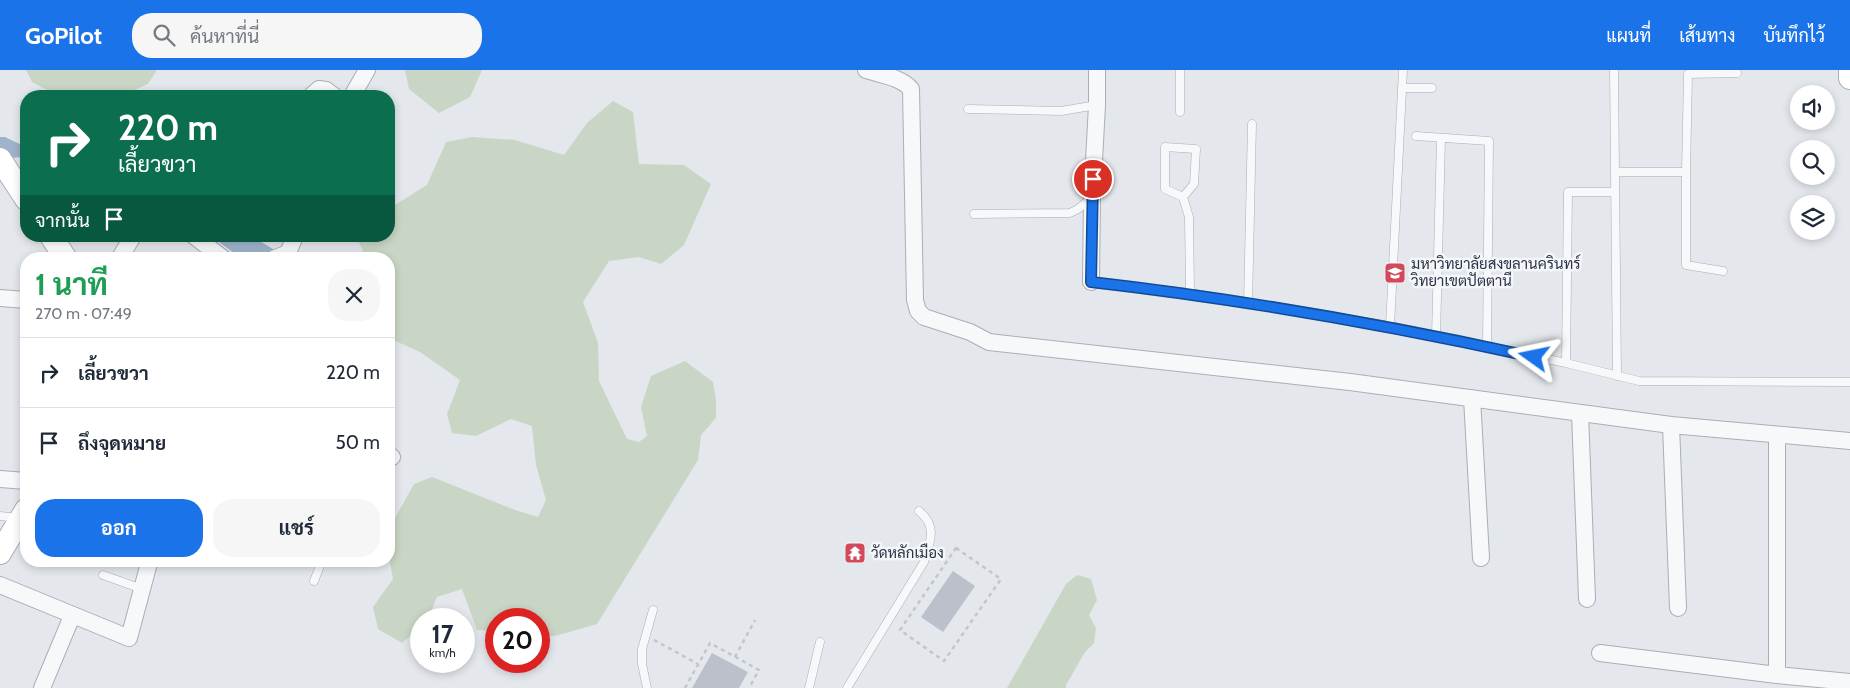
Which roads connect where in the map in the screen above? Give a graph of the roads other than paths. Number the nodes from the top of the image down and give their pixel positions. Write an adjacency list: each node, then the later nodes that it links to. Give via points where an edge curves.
1 (368, 70): 13 (street)
2 (866, 70): 42 (street, via 900,80 911,89 915,300 924,317 970,332 989,342)
3 (1097, 70): 14 (street)
4 (1180, 70): 16 (lane)
5 (1403, 70): 11 (lane)
6 (1614, 70): 21 (lane)
7 (1850, 70): 10 (street)
8 (1688, 72): 9 (lane); 22 (lane)
9 (1737, 73)
10 (1850, 78)
11 (1402, 88): 12 (lane); 36 (lane)
12 (1432, 88)
13 (356, 90)
14 (1097, 105): 15 (lane, via 1061,111); 26 (street)
15 (968, 109)
16 (1180, 112)
17 (1252, 124): 35 (lane)
18 (1416, 136): 19 (lane)
19 (1441, 138): 37 (lane); 38 (lane, via 1489,141)
20 (3, 164): 23 (street)
21 (1615, 172): 22 (lane); 24 (lane)
22 (1686, 172): 30 (lane, via 1686,264)
23 (20, 190)
24 (1615, 192): 39 (lane, via 1568,192); 40 (lane)
25 (1183, 197): 25 (lane, via 1194,184 1196,149 1165,147 1165,189); 32 (lane, via 1189,217)
26 (1092, 198): 27 (lane, via 1070,213); 31 (street)
27 (974, 214)
28 (202, 242): 29 (street)
29 (215, 252)
30 (1722, 271)
31 (1091, 282): 32 (lane)
32 (1190, 294): 35 (lane)
33 (0, 298): 34 (street)
34 (20, 300)
35 (1248, 303): 36 (lane)
36 (1390, 326): 37 (lane)
37 (1436, 336): 38 (lane)
38 (1487, 347): 39 (lane)
39 (1566, 363): 40 (lane)
40 (1617, 376): 41 (lane, via 1639,381)
41 (1850, 382)
42 (1472, 398): 43 (street); 52 (street)
43 (1580, 413): 44 (street); 59 (street)
44 (1671, 425): 45 (street); 60 (street)
45 (1777, 435): 46 (street); 65 (street)
46 (1850, 441)
47 (0, 479): 48 (street)
48 (20, 481)
49 (919, 512): 70 (lane, via 928,518 931,526 924,562)
50 (16, 515): 51 (street)
51 (0, 553)
52 (1481, 558)
53 (148, 567): 58 (street)
54 (320, 567): 56 (lane)
55 (103, 575): 58 (lane)
56 (314, 581)
57 (0, 585): 62 (street)
58 (142, 589): 62 (street, via 129,638)
59 (1587, 599)
60 (1678, 608)
61 (653, 610): 68 (lane, via 642,649)
62 (72, 616): 67 (street)
63 (820, 642): 69 (lane)
64 (1600, 653): 65 (street)
65 (1777, 675): 66 (street)
66 (1850, 682)
67 (42, 688)
68 (647, 688)
69 (809, 688)
70 (847, 688)

